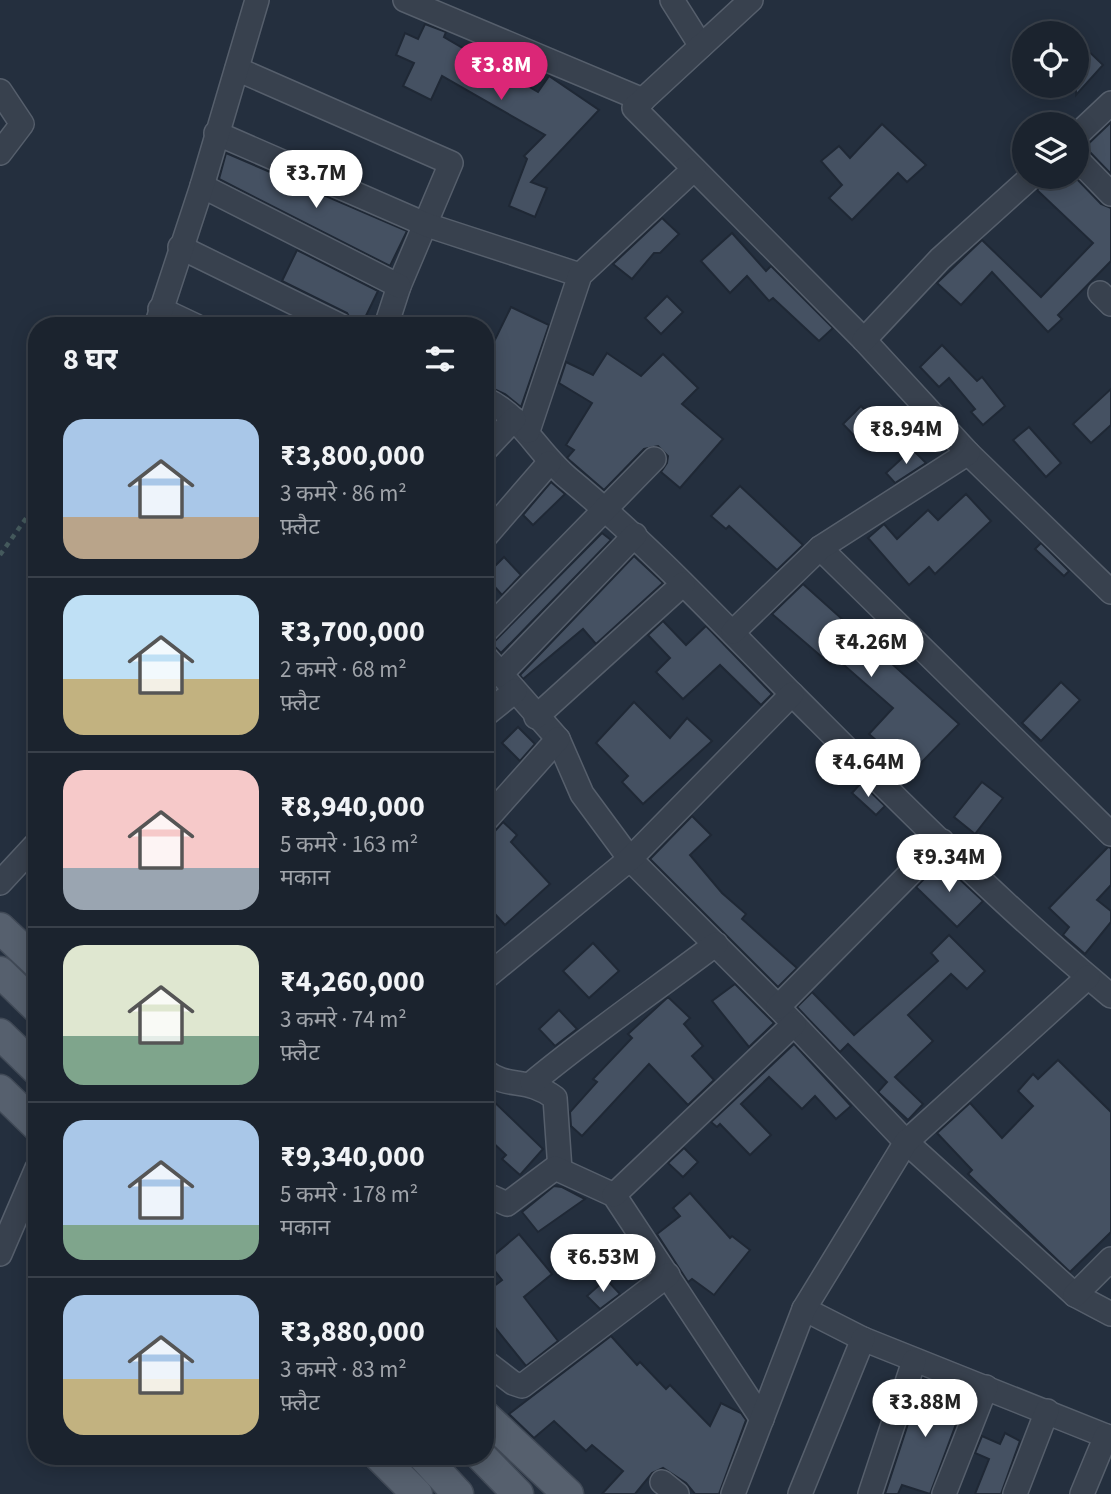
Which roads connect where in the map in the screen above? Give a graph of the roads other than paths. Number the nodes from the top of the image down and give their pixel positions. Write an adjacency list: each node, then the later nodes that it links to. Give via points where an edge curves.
1 (257, 0): 6 (street)
2 (405, 0): 8 (street)
3 (672, 0): 5 (street)
4 (751, 0): 5 (street)
5 (701, 46): 8 (street)
6 (237, 69): 11 (street); 18 (street, via 451,163)
7 (0, 92): 12 (street, via 22,124)
8 (643, 100): 13 (street, via 634,108)
9 (1109, 111): 10 (street)
10 (1089, 126)
11 (216, 133): 15 (street); 18 (street)
12 (0, 153)
13 (694, 169): 20 (street); 25 (street)
14 (1089, 171): 17 (street)
15 (202, 186): 19 (street); 21 (street)
16 (1018, 189): 25 (street, via 940,260)
17 (1111, 194)
18 (427, 225): 20 (street); 21 (street)
19 (180, 247): 22 (street); 23 (street)
20 (580, 275): 27 (street)
21 (399, 286): 24 (street)
22 (158, 317)
23 (323, 317)
24 (389, 317)
25 (864, 340): 29 (street)
26 (494, 403): 27 (street)
27 (521, 425): 28 (street); 31 (street)
28 (494, 444)
29 (968, 453): 35 (street); 37 (street)
30 (654, 459): 32 (street)
31 (549, 463): 32 (street); 33 (street)
32 (604, 508): 34 (street); 38 (street)
33 (494, 527)
34 (635, 535): 36 (street); 41 (street)
35 (820, 548): 39 (street); 47 (street)
36 (683, 584): 39 (street); 44 (street)
37 (1111, 592)
38 (494, 623)
39 (733, 632): 42 (street)
40 (494, 667): 41 (street)
41 (507, 683): 43 (street); 44 (street)
42 (792, 694): 48 (street); 50 (street)
43 (494, 702)
44 (536, 717): 45 (street)
45 (558, 739): 46 (street); 50 (street, via 582,794)
46 (494, 811)
47 (1111, 834)
48 (942, 841): 57 (street); 60 (street)
49 (28, 853): 51 (street)
50 (630, 859): 53 (street); 55 (street)
51 (0, 883)
52 (0, 928): 54 (main road)
53 (716, 944): 60 (street); 64 (street)
54 (28, 954)
55 (494, 971)
56 (0, 972): 59 (main road)
57 (1088, 977): 58 (street); 67 (street)
58 (1111, 996)
59 (28, 999)
60 (786, 1015): 67 (street); 70 (street)
61 (0, 1034): 62 (main road)
62 (28, 1061)
63 (494, 1082): 64 (street)
64 (532, 1083): 68 (street, via 558,1103)
65 (0, 1090): 66 (main road)
66 (28, 1117)
67 (906, 1142): 75 (street); 76 (street)
68 (560, 1170): 70 (street); 71 (street, via 555,1168 507,1204)
69 (28, 1189): 72 (street)
70 (614, 1195): 74 (street)
71 (494, 1198)
72 (0, 1254)
73 (1111, 1259): 75 (street)
74 (668, 1275): 80 (street, via 522,1386); 83 (street)
75 (1075, 1295): 77 (street)
76 (804, 1309): 78 (street); 83 (street)
77 (1111, 1314)
78 (863, 1339): 79 (street); 94 (street)
79 (914, 1361): 81 (street); 95 (street)
80 (494, 1371)
81 (986, 1387): 82 (street); 96 (street)
82 (1047, 1411): 85 (street); 97 (street)
83 (762, 1419): 93 (street)
84 (494, 1424): 92 (main road)
85 (1108, 1437): 98 (street)
86 (388, 1465): 89 (main road)
87 (431, 1465): 90 (main road)
88 (490, 1465): 91 (main road)
89 (416, 1494)
90 (458, 1494)
91 (518, 1494)
92 (568, 1494)
93 (733, 1494)
94 (800, 1494)
95 (870, 1494)
96 (944, 1494)
97 (1015, 1494)
98 (1082, 1494)

